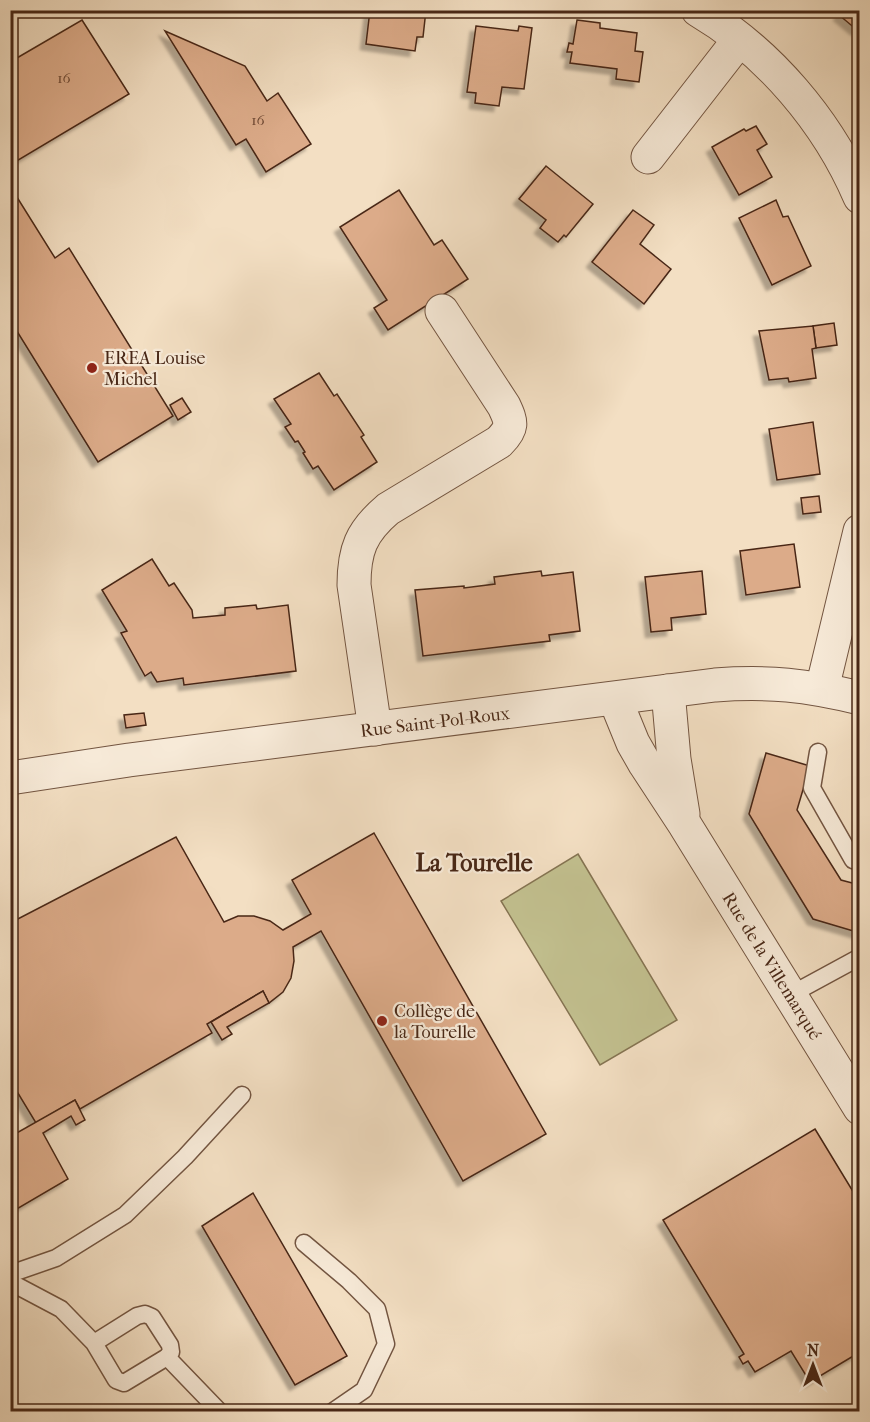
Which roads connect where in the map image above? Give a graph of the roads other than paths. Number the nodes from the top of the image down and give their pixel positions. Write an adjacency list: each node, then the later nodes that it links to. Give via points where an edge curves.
1 (698, 10): 2 (street)
2 (740, 40): 3 (street); 4 (street, via 772,68 818,121)
3 (648, 157)
4 (860, 197)
5 (442, 311): 11 (street, via 504,406 510,427 499,442 388,509 358,546 354,585)
6 (860, 531): 7 (street)
7 (822, 689): 8 (street, Rue Saint-Pol-Roux, via 745,683); 9 (street, Rue Saint-Pol-Roux)
8 (668, 691): 10 (street, Rue Saint-Pol-Roux); 14 (street, Rue de la Villemarqué)
9 (860, 698)
10 (615, 699): 11 (street, Rue Saint-Pol-Roux); 14 (street, Rue de la Villemarqué, via 633,743)
11 (375, 729): 13 (street, Rue Saint-Pol-Roux)
12 (818, 752): 15 (lane, via 812,788 853,860)
13 (10, 778)
14 (685, 825): 17 (street, Rue de la Villemarqué)
15 (860, 862)
16 (860, 957): 17 (lane)
17 (790, 995): 19 (street, Rue de la Villemarqué)
18 (242, 1095): 21 (lane, via 125,1215 56,1258)
19 (860, 1108)
20 (304, 1243): 26 (lane, via 350,1281 376,1309 386,1344 364,1390)
21 (10, 1274)
22 (10, 1282): 23 (lane, via 61,1309)
23 (94, 1343): 24 (lane, via 116,1380 124,1383); 24 (lane, via 145,1314 152,1317 170,1346)
24 (167, 1357): 25 (lane)
25 (220, 1412)
26 (332, 1412)

